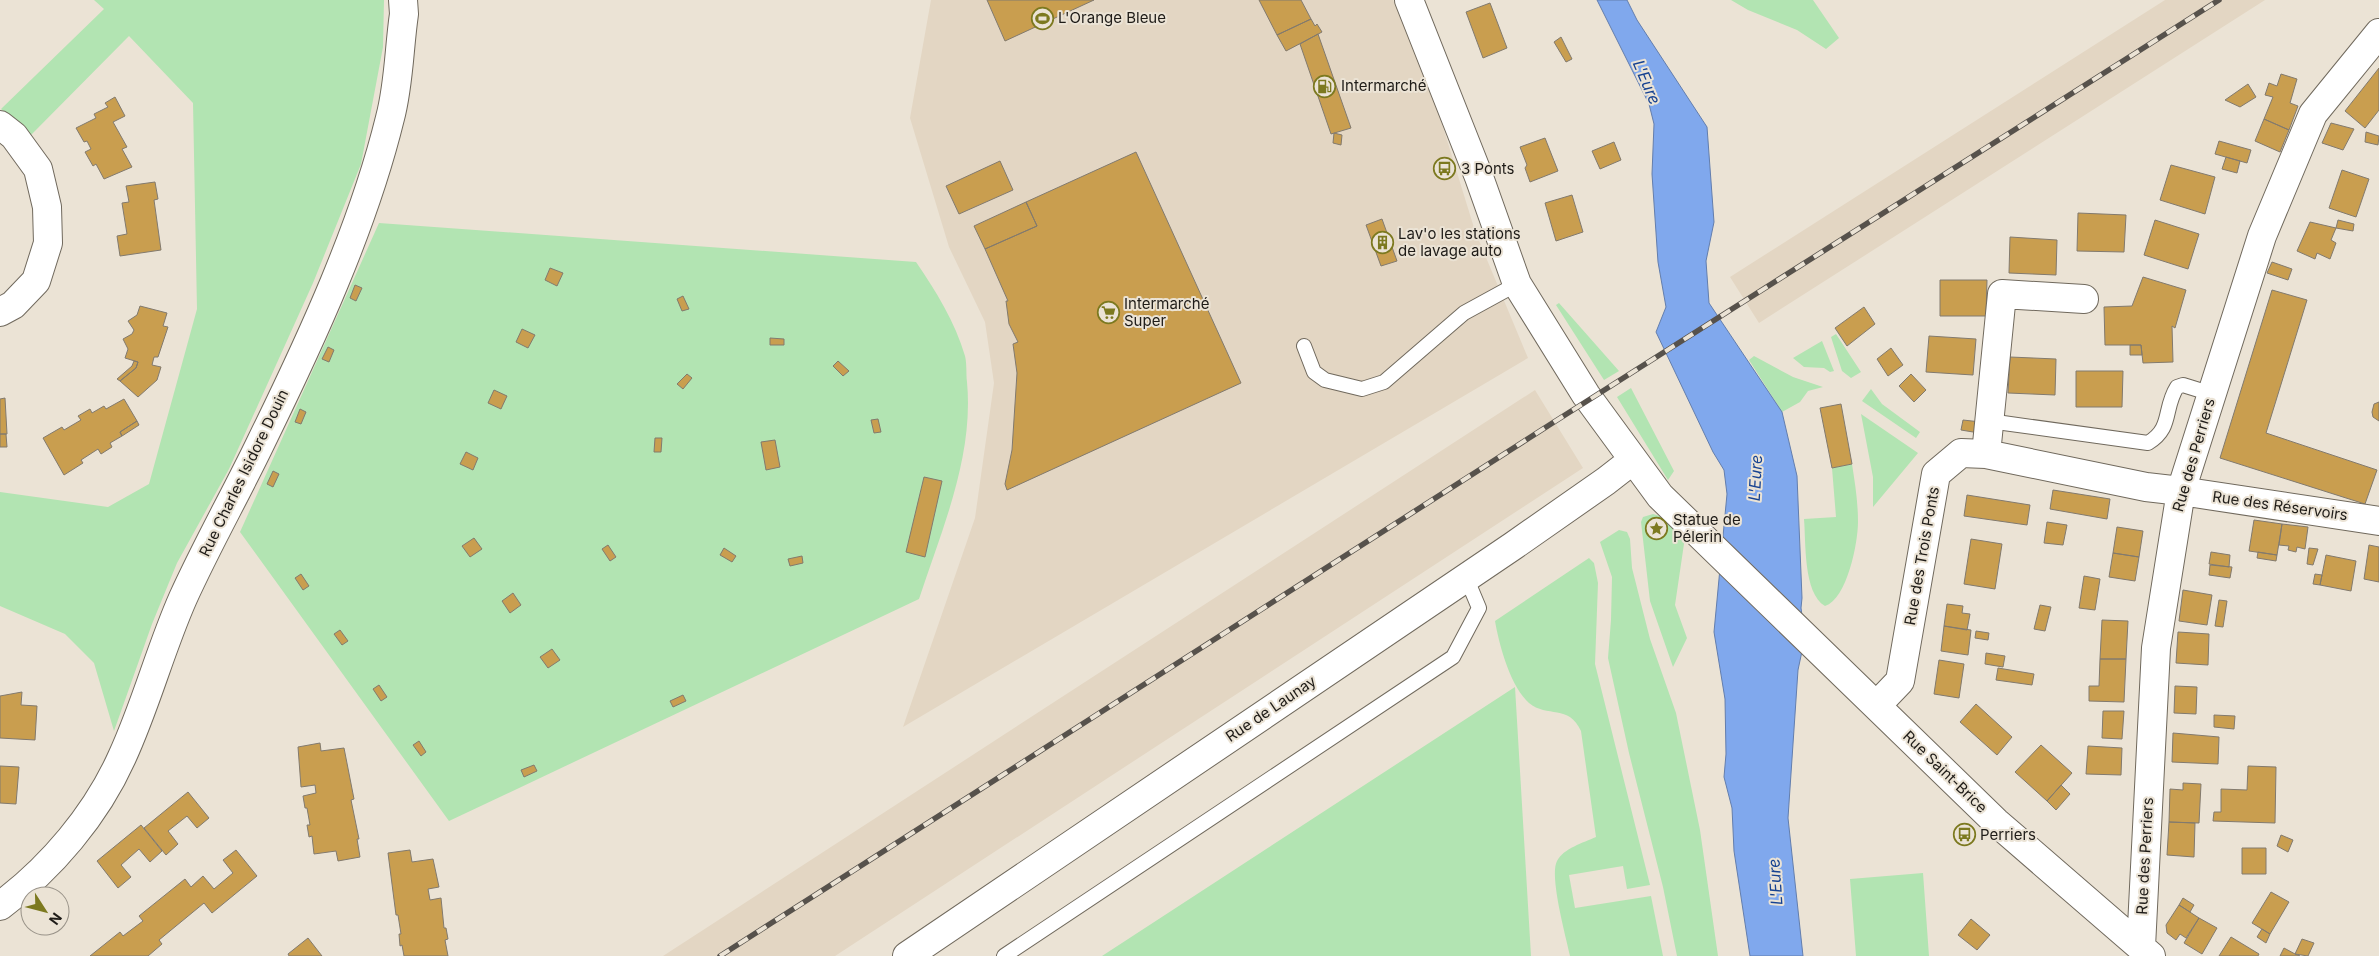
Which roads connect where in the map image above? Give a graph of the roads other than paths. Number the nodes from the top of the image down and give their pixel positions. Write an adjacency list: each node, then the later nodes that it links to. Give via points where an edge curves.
1 (404, 0): 17 (street, Rue Charles Isidore Douin, via 391,116 343,262 262,441 183,598 122,758 94,807 64,847)
2 (1410, 0): 5 (street, Rue Saint-Brice)
3 (2379, 33): 9 (street, Rue des Perriers, via 2313,114 2262,236)
4 (0, 125): 7 (street, via 14,136 38,169 47,207 48,243 36,281 13,305)
5 (1517, 284): 8 (lane, via 1464,313 1384,382 1362,389 1325,380 1314,372); 12 (street, Rue Saint-Brice, via 1586,395)
6 (2084, 300): 10 (street, via 2002,294)
7 (0, 312)
8 (1304, 346)
9 (2212, 394): 10 (lane, via 2183,385 2177,387 2165,428 2148,443); 13 (street, Rue des Perriers)
10 (1989, 421): 11 (street)
11 (1986, 454): 13 (street, Rue des Trois Ponts, via 2146,487); 16 (street, Rue des Trois Ponts, via 1961,453 1936,474 1900,681)
12 (1633, 460): 15 (street, Rue de Launay, via 1606,482); 16 (street, Rue Saint-Brice, via 1660,496)
13 (2181, 491): 14 (street, Rue des Réservoirs); 18 (street, Rue des Perriers, via 2156,648)
14 (2379, 521)
15 (1466, 577): 19 (street, Rue de Launay); 20 (lane, via 1480,608 1453,657)
16 (1877, 705): 18 (street, Rue Saint-Brice, via 1996,822)
17 (0, 906)
18 (2146, 952)
19 (907, 956)
20 (1004, 956)

